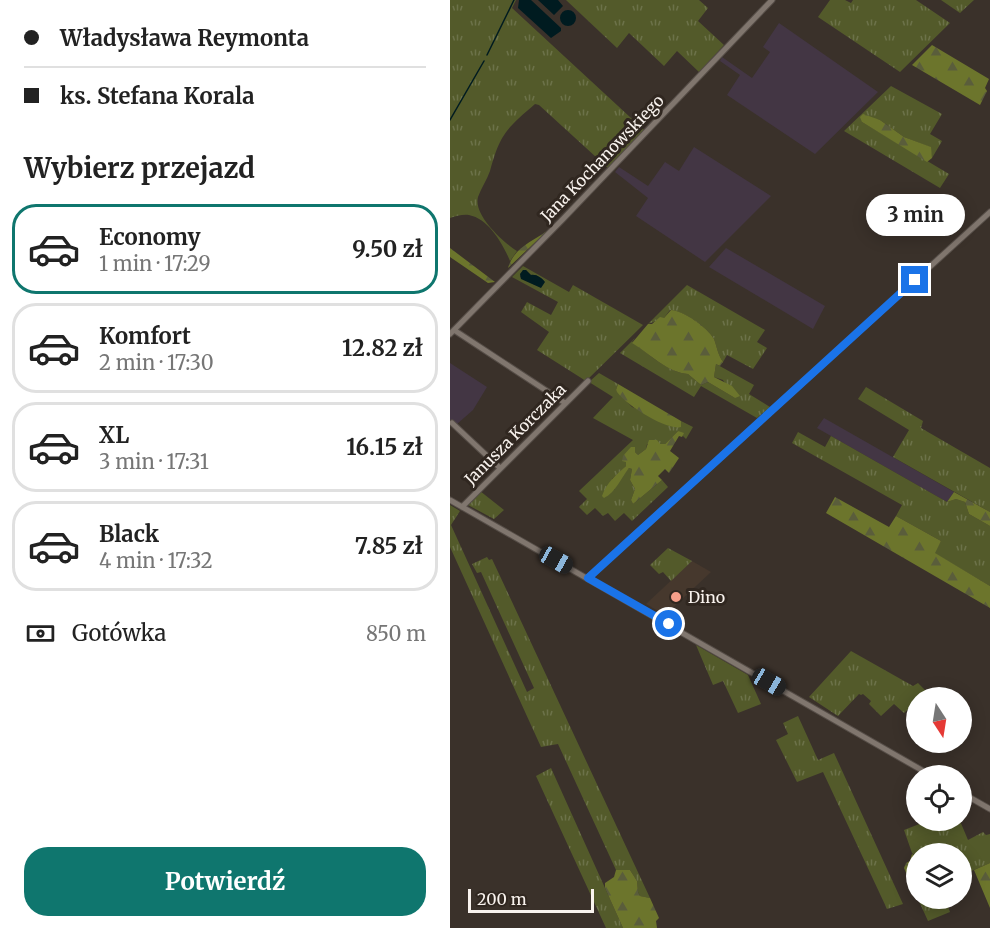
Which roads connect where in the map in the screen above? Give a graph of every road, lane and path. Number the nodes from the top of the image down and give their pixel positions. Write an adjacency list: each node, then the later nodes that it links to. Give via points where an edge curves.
1 (772, 0): 3 (street, Jana Kochanowskiego)
2 (990, 212): 10 (street)
3 (452, 332): 5 (street)
4 (588, 381): 5 (street, Janusza Korczaka)
5 (565, 403): 7 (street, Janusza Korczaka)
6 (452, 423): 7 (street)
7 (500, 468): 9 (street, Janusza Korczaka)
8 (450, 500): 9 (street)
9 (462, 507): 10 (street)
10 (588, 578): 11 (street)
11 (913, 765)
12 (972, 799): 13 (street)
13 (990, 809)

